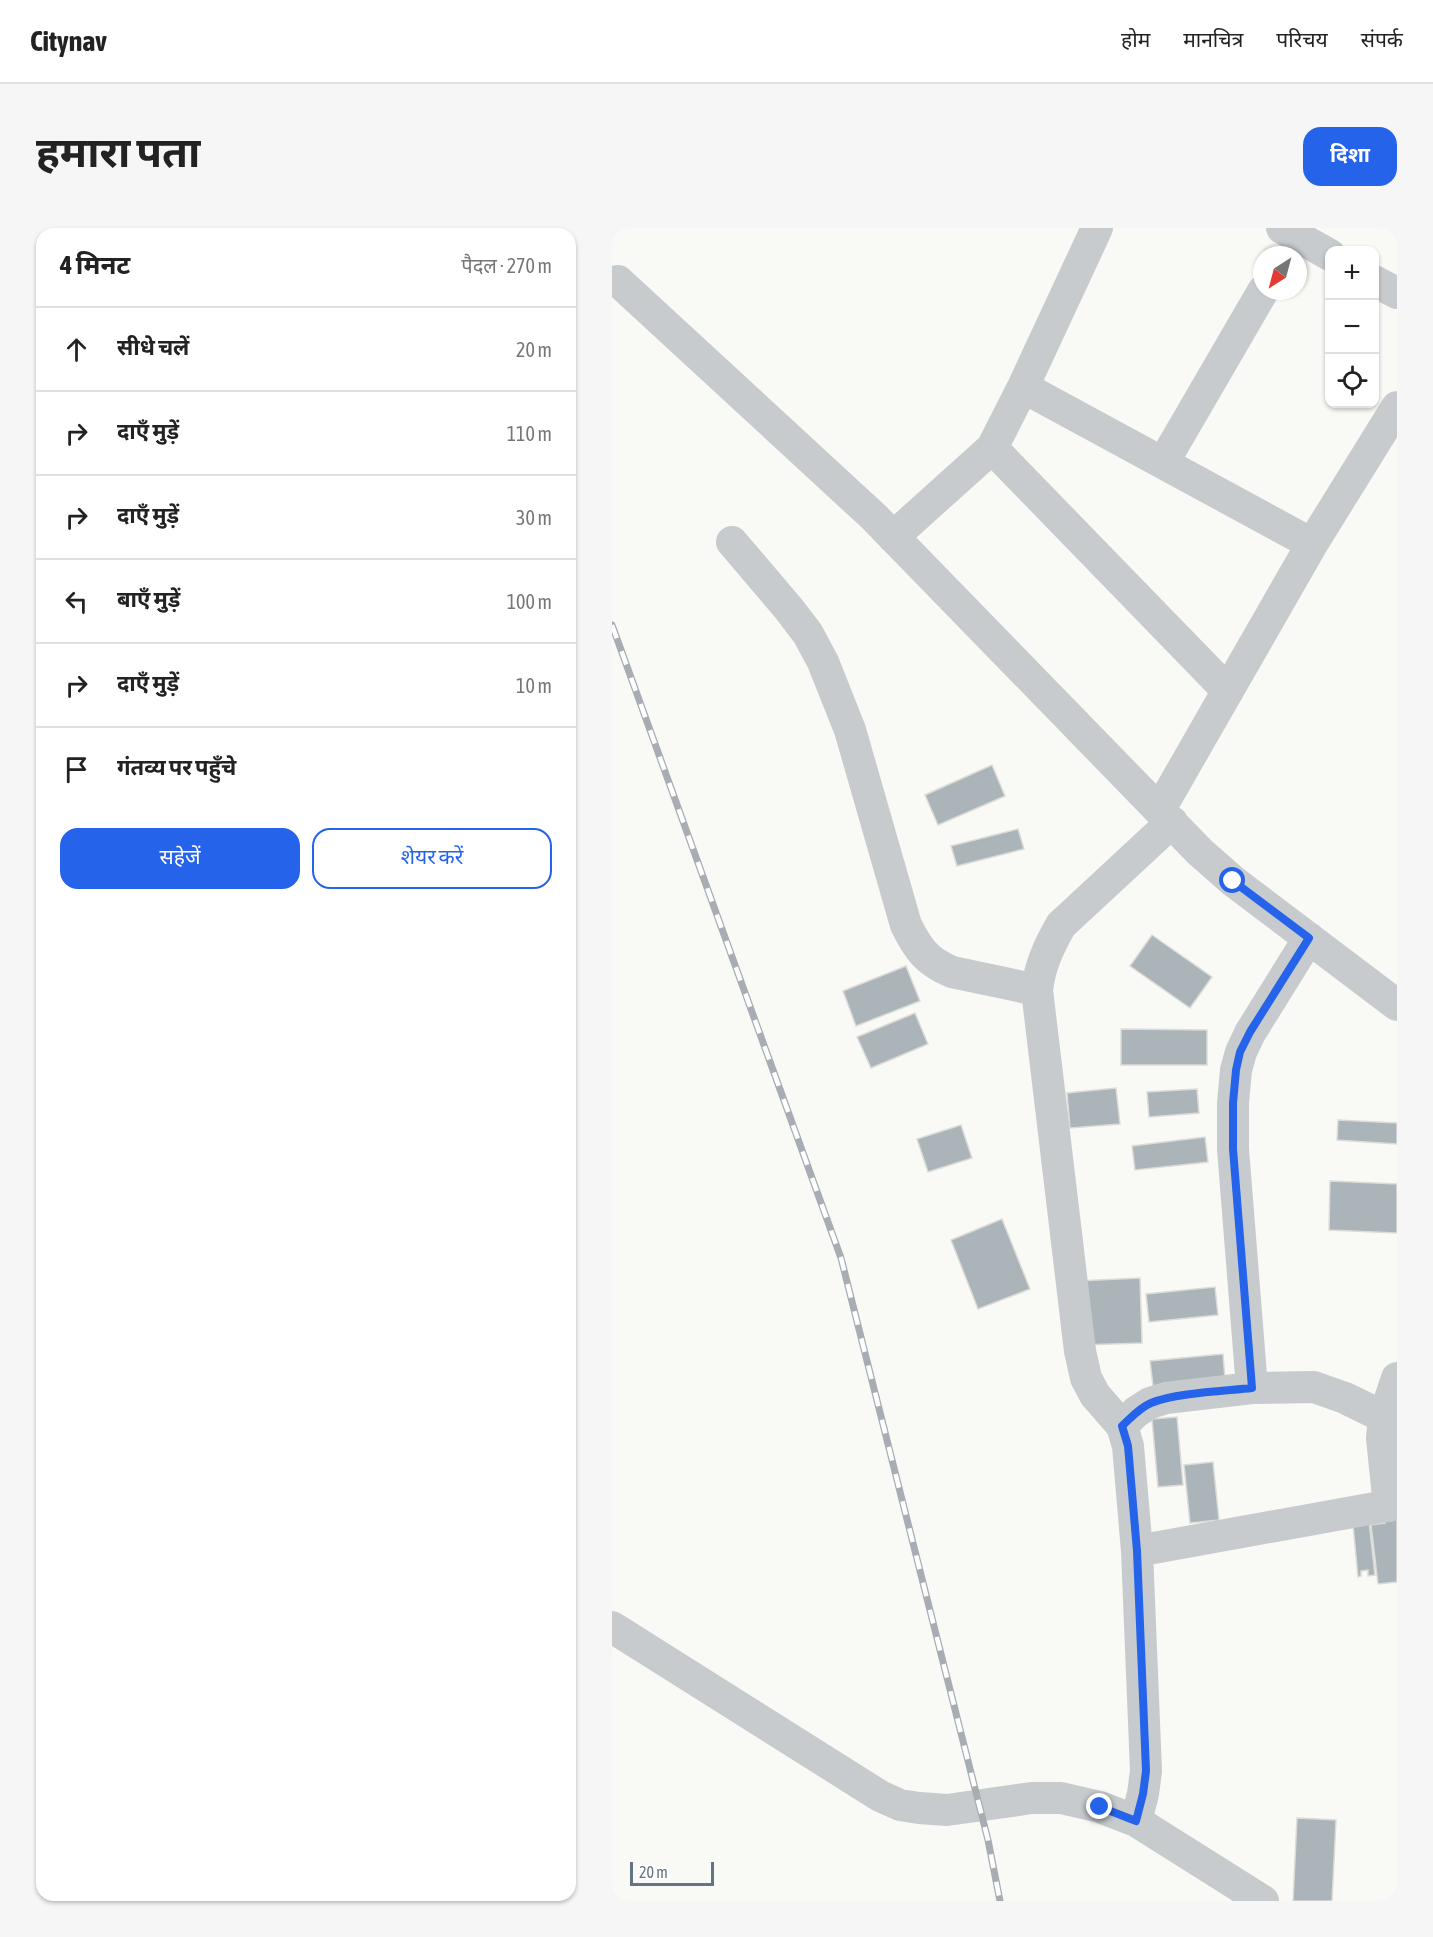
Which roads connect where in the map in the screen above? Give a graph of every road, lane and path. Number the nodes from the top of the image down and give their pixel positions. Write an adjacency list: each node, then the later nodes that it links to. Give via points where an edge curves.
1 (1096, 228): 8 (street)
2 (1288, 240): 3 (street)
3 (1325, 254)
4 (618, 281): 12 (street)
5 (1379, 284): 6 (street)
6 (1397, 293)
7 (1258, 300): 11 (street)
8 (1023, 387): 10 (street); 11 (street)
9 (1397, 407): 14 (street)
10 (992, 448): 12 (street); 15 (street)
11 (1162, 463): 14 (street)
12 (893, 537): 16 (street)
13 (732, 542): 18 (street, via 808,634 823,662 850,730 906,925 917,946 952,972)
14 (1312, 544): 15 (street)
15 (1228, 691): 16 (street)
16 (1166, 816): 17 (street, via 1233,881); 18 (street, via 1061,925 1040,969)
17 (1309, 938): 19 (street); 21 (street, via 1250,1032 1236,1070 1233,1149)
18 (1037, 990): 23 (street, via 1080,1351 1086,1378 1095,1395)
19 (1397, 1005)
20 (1397, 1378): 22 (street)
21 (1252, 1388): 22 (street, via 1314,1387); 23 (street, via 1166,1398 1150,1403)
22 (1384, 1417): 24 (street, via 1382,1438)
23 (1122, 1426): 25 (street, via 1128,1446)
24 (1393, 1505): 25 (street)
25 (1137, 1551): 27 (street, via 1146,1771)
26 (612, 1628): 27 (street, via 900,1805 946,1810 1032,1798 1061,1798)
27 (1136, 1821): 28 (street)
28 (1263, 1901)

